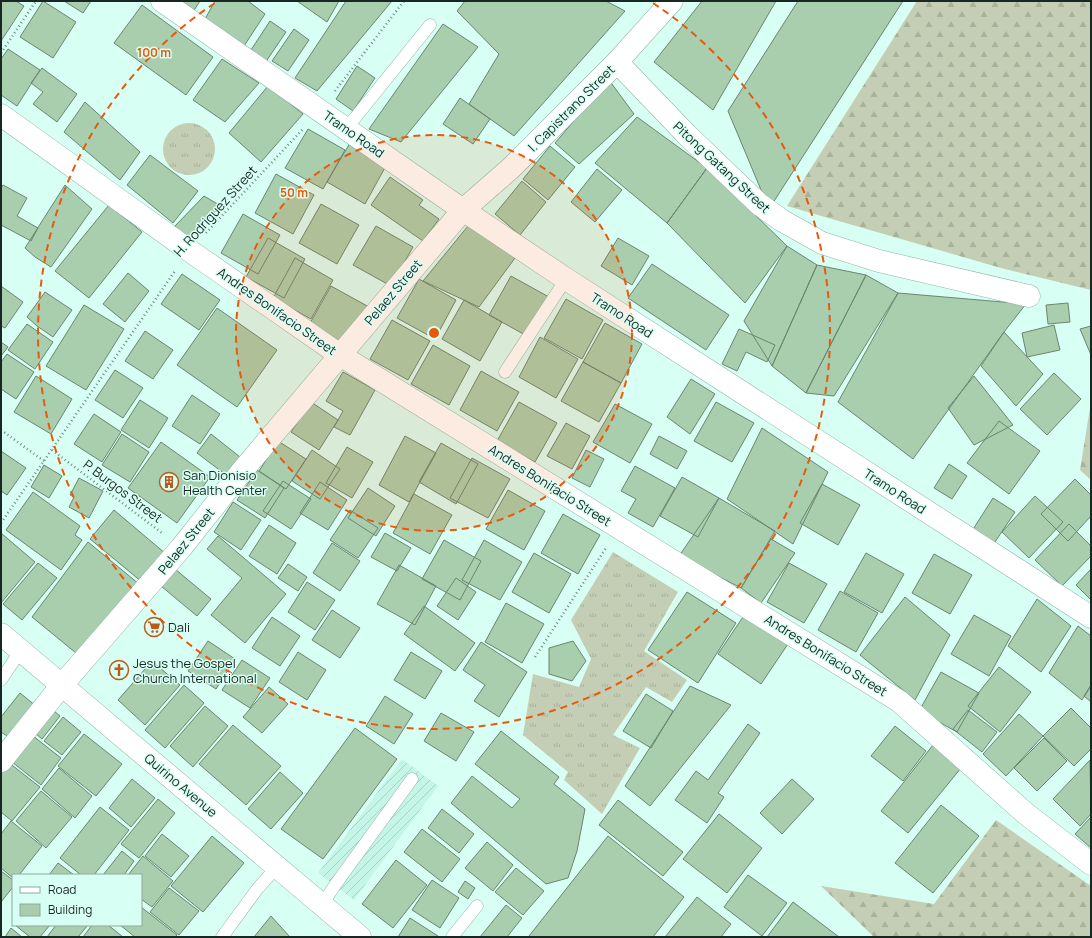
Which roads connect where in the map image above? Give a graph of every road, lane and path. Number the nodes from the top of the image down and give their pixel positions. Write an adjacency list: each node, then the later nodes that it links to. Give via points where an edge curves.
1 (36, 1): 6 (path)
2 (162, 1): 8 (street, Tramo Road)
3 (404, 1): 8 (path, H. Rodriguez Street)
4 (672, 1): 7 (street, I. Capistrano Street)
5 (430, 25): 10 (lane)
6 (1, 52)
7 (617, 62): 11 (street, I. Capistrano Street, via 511,168); 14 (street, Pitong Gatang Street, via 709,156 759,204 781,220 822,243 879,261)
8 (320, 111): 10 (street, Tramo Road); 12 (path, H. Rodriguez Street)
9 (1, 115): 12 (street, Andres Bonifacio Street)
10 (346, 129): 11 (street, Tramo Road)
11 (463, 210): 13 (street, Tramo Road); 15 (street, Pelaez Street)
12 (190, 251): 15 (street, Andres Bonifacio Street); 18 (path, H. Rodriguez Street)
13 (566, 279): 16 (lane); 23 (street, Tramo Road)
14 (1030, 296)
15 (340, 355): 21 (street, Andres Bonifacio Street); 22 (street, Pelaez Street)
16 (505, 372)
17 (1, 430): 19 (path)
18 (52, 450): 19 (path, H. Rodriguez Street); 22 (path, P. Burgos Street)
19 (44, 461): 20 (path, H. Rodriguez Street)
20 (1, 523)
21 (619, 528): 26 (path); 31 (street, Andres Bonifacio Street, via 899,701 1025,813)
22 (181, 548): 28 (street, Pelaez Street)
23 (1091, 617)
24 (1, 634): 25 (street, Quirino Avenue)
25 (21, 650): 27 (lane); 28 (street, Quirino Avenue)
26 (535, 657)
27 (1, 680)
28 (62, 685): 29 (street, Pelaez Street); 32 (street, Quirino Avenue)
29 (1, 762)
30 (412, 779): 33 (lane)
31 (1091, 864)
32 (277, 867): 33 (street, Quirino Avenue); 35 (lane)
33 (322, 905): 36 (street, Quirino Avenue)
34 (477, 906): 37 (lane)
35 (222, 937)
36 (360, 937)
37 (452, 937)

